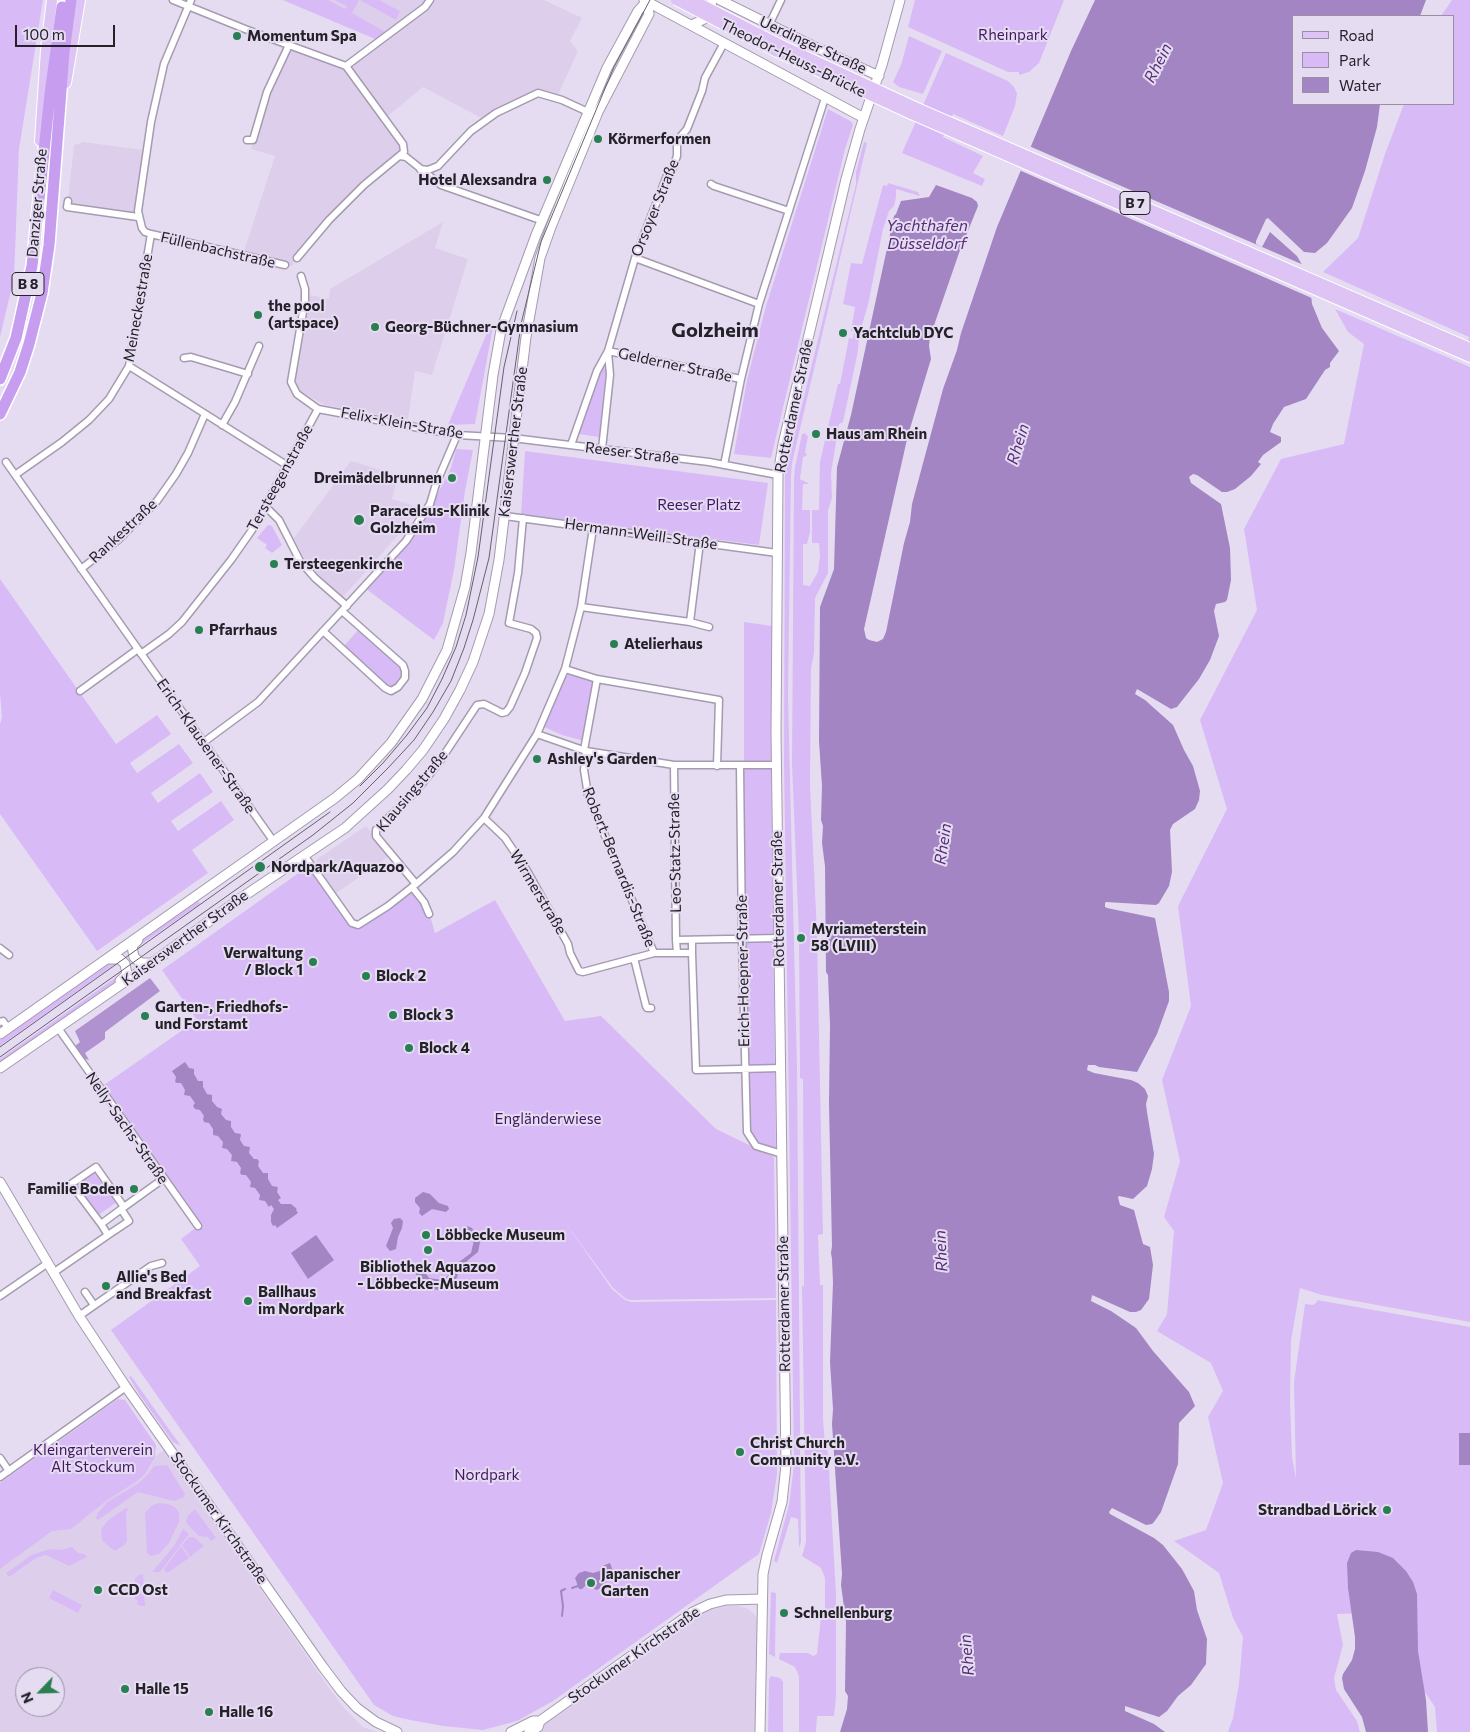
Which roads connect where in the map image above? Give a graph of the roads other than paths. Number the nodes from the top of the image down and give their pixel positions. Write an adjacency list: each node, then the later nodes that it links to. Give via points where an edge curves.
1 (52, 0): 30 (main road, Danziger Straße, via 38,174)
2 (63, 0): 30 (highway, Danziger Straße)
3 (71, 0): 25 (highway, Danziger Straße)
4 (80, 0): 25 (main road, Danziger Straße)
5 (173, 0): 14 (street)
6 (430, 0): 19 (street)
7 (676, 0): 22 (main road, Theodor-Heuss-Brücke / B 7, bridge, via 777,52)
8 (693, 0): 22 (main road, Theodor-Heuss-Brücke / B 7, bridge)
9 (712, 0): 15 (street, via 704,19)
10 (720, 0): 16 (street, Uerdinger Straße)
11 (781, 0): 16 (street)
12 (900, 0): 20 (street, Rotterdamer Straße)
13 (646, 1): 15 (street); 23 (street, Kaiserswerther Straße, via 611,60); 57 (street, Kaiserswerther Straße, via 649,14 598,112 540,258)
14 (190, 3): 18 (street); 33 (street, via 164,64 151,122)
15 (692, 25): 17 (street)
16 (769, 25): 20 (street, Uerdinger Straße)
17 (724, 43): 21 (street); 37 (street, Orsoyer Straße, via 705,78 687,129 681,134 671,173 668,173)
18 (289, 45): 19 (street); 26 (street, via 266,92 253,140)
19 (346, 66): 27 (street, via 403,144 404,151)
20 (879, 76): 24 (street, Rotterdamer Straße)
21 (826, 98): 24 (street); 32 (street)
22 (913, 110): 40 (main road, B 7)
23 (588, 112): 28 (street, via 538,93 496,113 472,130 438,166); 34 (street, Kaiserswerther Straße)
24 (864, 118): 64 (street, Rotterdamer Straße, via 846,179 782,444)
25 (58, 137): 52 (highway, Danziger Straße / B 8, via 49,245 39,306 20,372)
26 (247, 140)
27 (400, 156): 28 (street); 36 (street, via 364,185)
28 (420, 169): 34 (street, via 441,185)
29 (712, 184): 32 (street)
30 (41, 186): 49 (highway, Danziger Straße / B 8, via 26,298 16,338)
31 (68, 201): 33 (street, via 67,207)
32 (789, 211): 41 (street)
33 (138, 217): 35 (street, Meineckestraße, via 145,232)
34 (543, 221): 56 (street, Kaiserswerther Straße, via 501,330)
35 (152, 234): 38 (street, Füllenbachstraße); 47 (street, Meineckestraße)
36 (297, 258)
37 (635, 258): 41 (street); 44 (street, Orsoyer Straße)
38 (285, 266)
39 (301, 276): 51 (street, Tersteegenstraße, via 305,300 291,382 298,394)
40 (1354, 302): 43 (main road, B 7); 45 (main road, B 7)
41 (759, 304): 50 (street)
42 (259, 346): 48 (street)
43 (1470, 348)
44 (608, 351): 50 (street, Gelderner Straße); 58 (street, Orsoyer Straße, via 597,371); 59 (street, Orsoyer Straße, via 610,375)
45 (1470, 357)
46 (184, 358): 48 (street, via 191,357)
47 (129, 366): 53 (street); 63 (street, Meineckestraße, via 109,399 89,420)
48 (248, 374): 54 (street)
49 (0, 379)
50 (741, 379): 61 (street)
51 (318, 408): 55 (street, Felix-Klein-Straße); 62 (street, Tersteegenstraße)
52 (0, 414)
53 (205, 414): 54 (street); 71 (street, Rankestraße, via 188,453 157,501 118,540)
54 (222, 425): 62 (street)
55 (457, 435): 56 (street, Felix-Klein-Straße); 73 (street, via 430,504 406,541)
56 (485, 437): 57 (street, Reeser Straße); 89 (street, Kaiserswerther Straße, via 465,587 447,650 434,677 409,720 372,765 336,798)
57 (513, 438): 58 (street, Reeser Straße); 66 (street, Kaiserswerther Straße)
58 (570, 445): 59 (street, Reeser Straße)
59 (602, 449): 61 (street, Reeser Straße)
60 (6, 462): 63 (street, Erich-Klausener-Straße)
61 (724, 465): 64 (street, Reeser Straße)
62 (288, 466): 65 (street, Tersteegenstraße)
63 (15, 474): 71 (street, Erich-Klausener-Straße)
64 (778, 474): 70 (street, Rotterdamer Straße)
65 (265, 506): 73 (street, via 280,520 300,561); 77 (street, Tersteegenstraße, via 251,531 195,607 169,634)
66 (505, 516): 67 (street, Hermann-Weill-Straße); 90 (street, Kaiserswerther Straße, via 483,632 473,662 444,719 423,750 388,789 345,828)
67 (523, 518): 68 (street, Hermann-Weill-Straße); 91 (street, Klausingstraße, via 518,573 508,623 532,629 536,638 510,707 502,713 484,704 477,705 438,764 376,830 376,836)
68 (593, 528): 69 (street, Hermann-Weill-Straße); 72 (street)
69 (700, 542): 70 (street, Hermann-Weill-Straße); 74 (street)
70 (777, 553): 85 (street, Rotterdamer Straße)
71 (81, 569): 77 (street, Erich-Klausener-Straße)
72 (581, 607): 74 (street); 78 (street)
73 (344, 608): 76 (street); 76 (street, via 403,665 405,678 398,687 392,691 385,688)
74 (690, 622): 75 (street)
75 (709, 627)
76 (323, 631): 82 (street, via 258,702)
77 (140, 652): 80 (street); 82 (street, Erich-Klausener-Straße)
78 (565, 669): 79 (street); 81 (street)
79 (597, 679): 83 (street, Robert-Bernardis-Straße); 86 (street, via 719,700)
80 (80, 691)
81 (537, 734): 83 (street); 88 (street)
82 (204, 742): 89 (street, Erich-Klausener-Straße)
83 (585, 751): 84 (street); 99 (street, Robert-Bernardis-Straße, via 588,795)
84 (674, 765): 86 (street); 96 (street, Leo-Statz-Straße)
85 (777, 765): 87 (street); 95 (street, Rotterdamer Straße)
86 (717, 766): 87 (street)
87 (740, 766): 94 (street, Erich-Hoepner-Straße)
88 (484, 818): 91 (street, via 453,852); 103 (street, Wirmerstraße, via 505,838 526,869 568,944 577,968 582,972)
89 (274, 842): 93 (street, Kaiserswerther Straße)
90 (304, 855): 91 (street, via 355,925 363,923); 105 (street, Kaiserswerther Straße)
91 (414, 885): 92 (street)
92 (429, 914)
93 (143, 932): 104 (street, Kaiserswerther Straße); 105 (street, via 132,946 132,953 140,963)
94 (742, 938): 95 (street); 97 (street); 114 (street, Erich-Hoepner-Straße)
95 (778, 938): 113 (street, Rotterdamer Straße)
96 (676, 940): 97 (street); 100 (street, Leo-Statz-Straße)
97 (692, 940): 101 (street)
98 (0, 948): 102 (street)
99 (654, 953): 100 (street); 103 (street)
100 (677, 953): 101 (street)
101 (692, 953): 114 (street, via 696,1070)
102 (9, 955)
103 (634, 958): 107 (street, via 646,1006)
104 (104, 959): 106 (street, via 115,958 125,964 127,974); 109 (street, Kaiserswerther Straße)
105 (152, 963): 106 (street, Kaiserswerther Straße)
106 (119, 986): 110 (street, Kaiserswerther Straße)
107 (651, 1008)
108 (0, 1022): 109 (street, via 3,1021)
109 (8, 1028): 111 (street, Kaiserswerther Straße)
110 (58, 1028): 112 (street, Kaiserswerther Straße); 116 (street, Nelly-Sachs-Straße)
111 (0, 1034)
112 (0, 1068)
113 (781, 1068): 114 (street); 115 (street, Rotterdamer Straße)
114 (745, 1069): 115 (street, Erich-Hoepner-Straße, via 748,1136 756,1146)
115 (782, 1154): 133 (street, Rotterdamer Straße, via 786,1465 782,1502 766,1560)
116 (163, 1179): 118 (street); 120 (street, Nelly-Sachs-Straße)
117 (0, 1182): 122 (street, Stockumer Kirchstraße)
118 (123, 1208): 119 (street); 119 (street, via 96,1167 71,1184); 121 (street, via 129,1221)
119 (101, 1224): 121 (street)
120 (198, 1226)
121 (108, 1235): 124 (street)
122 (48, 1263): 124 (street, Stockumer Kirchstraße); 126 (street)
123 (162, 1263): 127 (street, via 150,1266)
124 (53, 1273): 128 (street, Stockumer Kirchstraße)
125 (85, 1292): 127 (street)
126 (0, 1296)
127 (94, 1305): 128 (street)
128 (79, 1316): 129 (street, Stockumer Kirchstraße)
129 (126, 1387): 131 (street); 135 (street, Stockumer Kirchstraße, via 341,1691 376,1722)
130 (0, 1458): 131 (street)
131 (9, 1471): 132 (street)
132 (0, 1477)
133 (762, 1599): 134 (street, Stockumer Kirchstraße, via 726,1600 693,1612); 138 (street, Rotterdamer Straße)
134 (540, 1721): 136 (street, Stockumer Kirchstraße); 137 (street, Stockumer Kirchstraße, via 538,1727)
135 (397, 1732)
136 (510, 1732)
137 (529, 1732)
138 (760, 1732)

